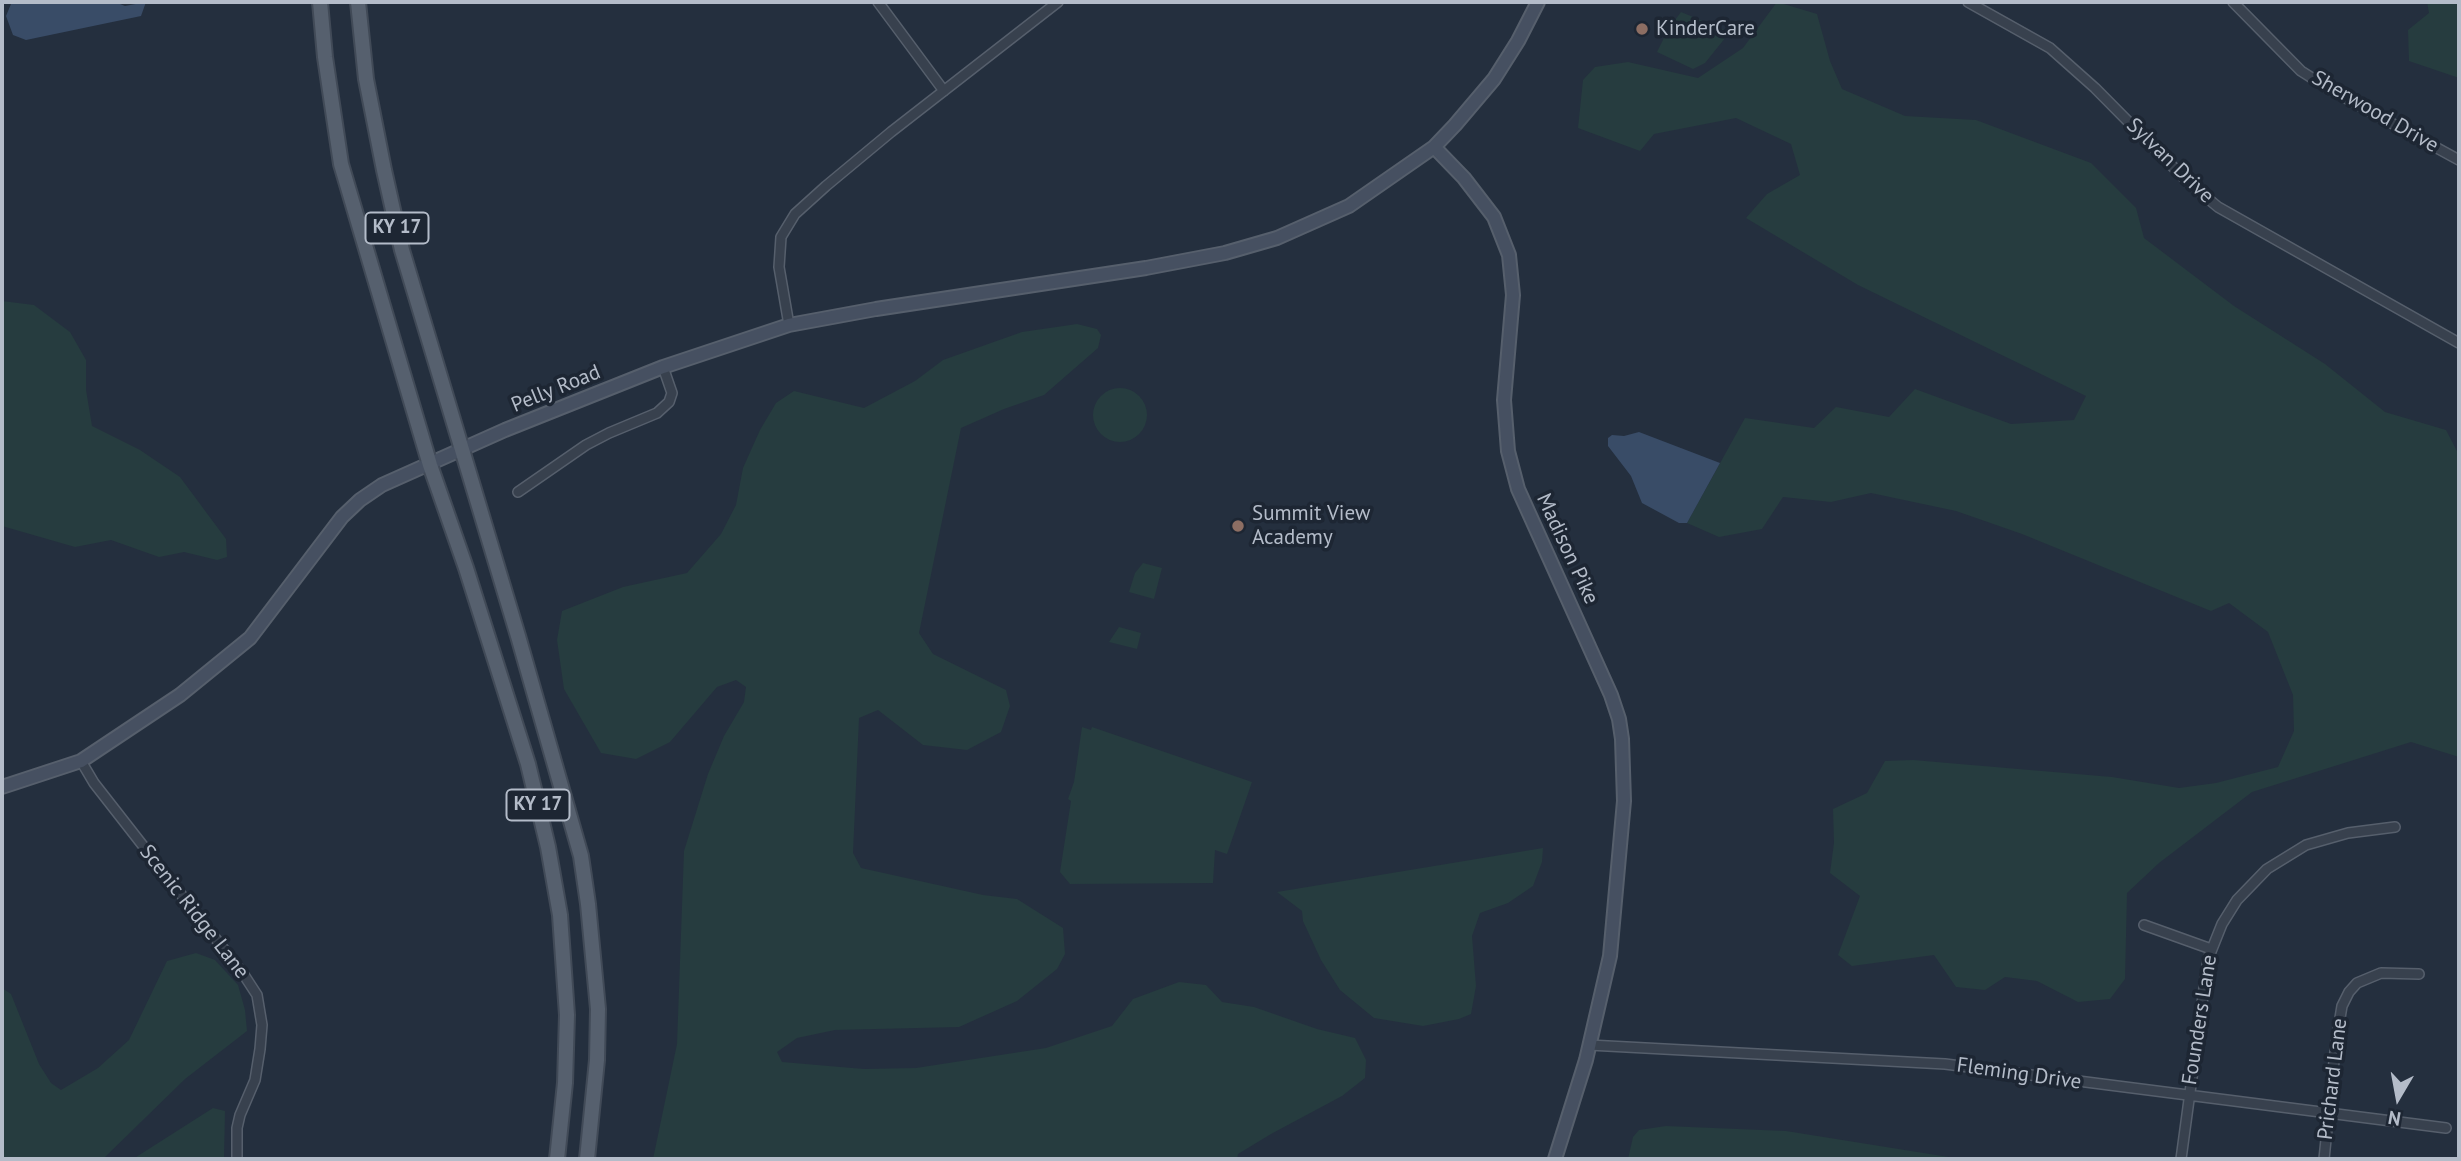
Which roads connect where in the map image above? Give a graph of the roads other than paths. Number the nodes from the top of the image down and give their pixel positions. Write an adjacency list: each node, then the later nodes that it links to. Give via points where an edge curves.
1 (320, 2): 15 (main road, KY 17, via 341,164)
2 (358, 2): 14 (main road, KY 17, via 366,79 402,250)
3 (878, 2): 8 (street)
4 (1058, 2): 8 (street)
5 (1538, 2): 9 (street, via 1494,79)
6 (1968, 2): 12 (street, Sylvan Drive, via 2066,61 2218,207)
7 (2233, 2): 10 (street, Sherwood Drive, via 2301,71)
8 (944, 91): 11 (street, via 795,215 781,237 779,262)
9 (1434, 147): 11 (street, Pelly Road, via 1349,206 1253,246 1146,268); 23 (street, Madison Pike, via 1494,217 1510,255 1513,295 1504,400 1508,451 1518,489 1619,719 1625,768 1618,880 1610,956)
10 (2459, 160)
11 (789, 325): 13 (street, Pelly Road)
12 (2459, 342)
13 (663, 366): 14 (street, Pelly Road); 16 (street, via 672,393 657,413 586,445)
14 (460, 450): 15 (street, Pelly Road); 29 (main road, KY 17, via 581,856 598,1009)
15 (430, 465): 17 (street, Pelly Road, via 382,485 360,500 250,638 180,695); 28 (main road, KY 17, via 528,764 548,847 560,915 567,1015)
16 (518, 492)
17 (81, 761): 18 (street, Pelly Road); 27 (street, Scenic Ridge Lane, via 257,995 260,1049 255,1080 240,1115)
18 (2, 787)
19 (2395, 827): 21 (street, Founders Lane, via 2325,838 2288,855 2237,900)
20 (2144, 925): 21 (street)
21 (2211, 949): 24 (street, Founders Lane)
22 (2419, 974): 25 (street, Prichard Lane, via 2381,973 2357,983 2349,992 2342,1006)
23 (1589, 1045): 24 (street, Fleming Drive, via 1945,1064); 30 (street, Madison Pike)
24 (2188, 1096): 25 (street, Fleming Drive); 31 (street, Founders Lane)
25 (2327, 1113): 26 (street, Fleming Drive); 32 (street, Prichard Lane)
26 (2446, 1128)
27 (237, 1159)
28 (557, 1159)
29 (587, 1159)
30 (1555, 1159)
31 (2180, 1159)
32 (2324, 1159)

